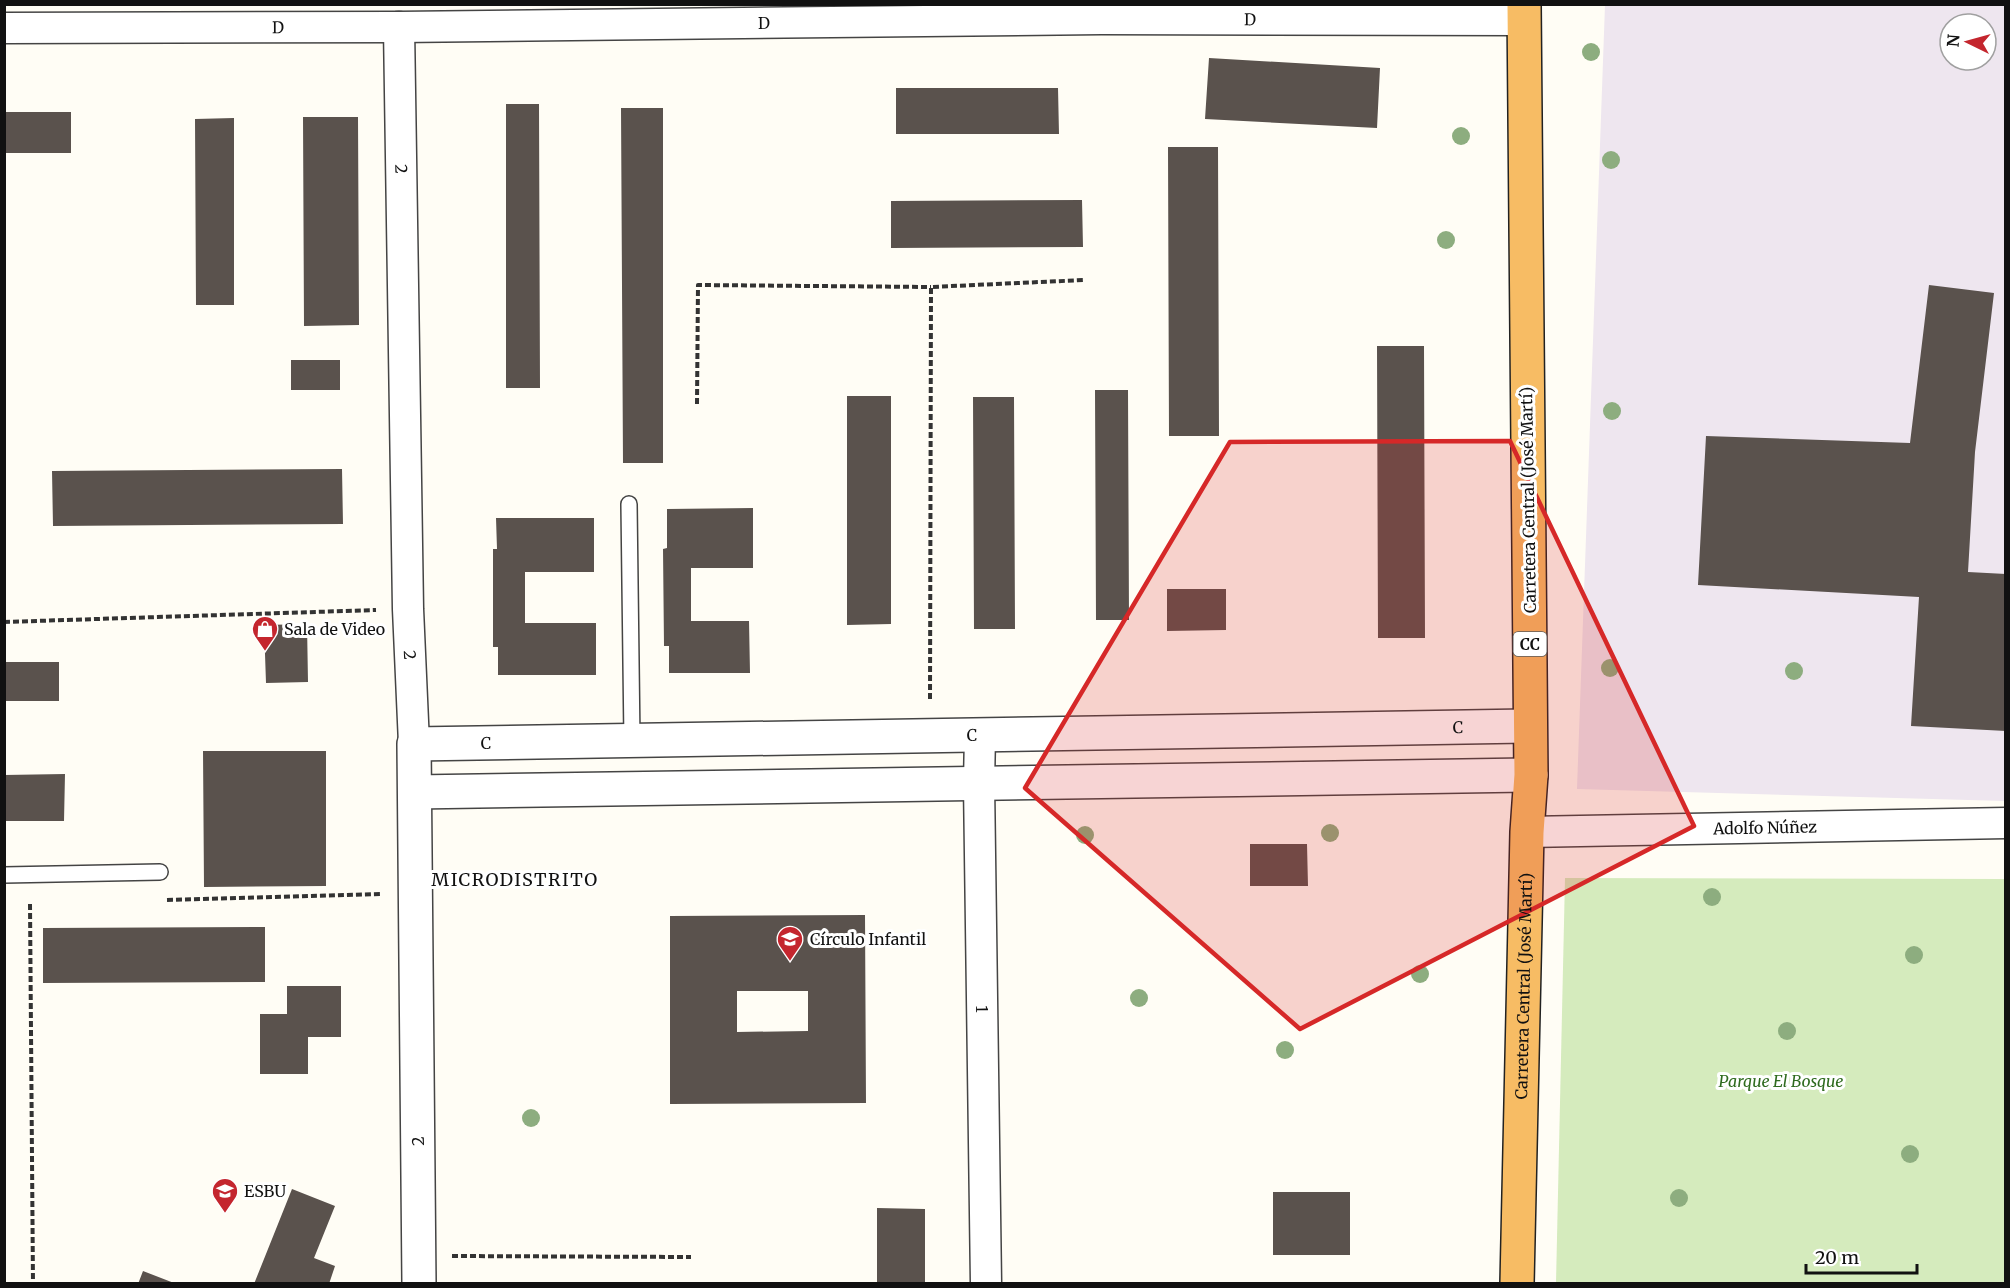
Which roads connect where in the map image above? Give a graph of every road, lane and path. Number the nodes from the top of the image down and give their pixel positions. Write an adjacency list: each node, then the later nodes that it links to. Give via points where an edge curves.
1 (1524, 12): 2 (street, D); 10 (highway, Carretera Central (José Martí) / CC)
2 (399, 27): 3 (street, D); 8 (street, 2)
3 (4, 28)
4 (1083, 280): 5 (path)
5 (931, 287): 6 (path, via 698,285); 12 (path)
6 (697, 404)
7 (630, 504): 13 (lane)
8 (408, 609): 9 (path); 14 (street, 2)
9 (4, 622)
10 (1530, 726): 11 (street, C); 15 (highway, Carretera Central (José Martí) / CC)
11 (980, 735): 12 (street, C); 16 (street, 1)
12 (930, 736): 13 (street, C)
13 (632, 741): 14 (street, C)
14 (414, 744): 17 (street, 2)
15 (1531, 775): 16 (street); 19 (highway, Carretera Central (José Martí) / CC)
16 (979, 783): 17 (street); 30 (street, 1)
17 (415, 792): 22 (street, 2)
18 (2006, 823): 19 (street, Adolfo Núñez)
19 (1527, 832): 31 (highway, Carretera Central (José Martí) / CC)
20 (160, 872): 21 (lane)
21 (4, 875)
22 (416, 893): 23 (path); 28 (street, 2)
23 (159, 900)
24 (21, 904): 25 (path)
25 (30, 904): 26 (path); 29 (path)
26 (42, 904)
27 (691, 1257): 28 (path)
28 (419, 1270)
29 (33, 1284)
30 (986, 1284)
31 (1517, 1284)

